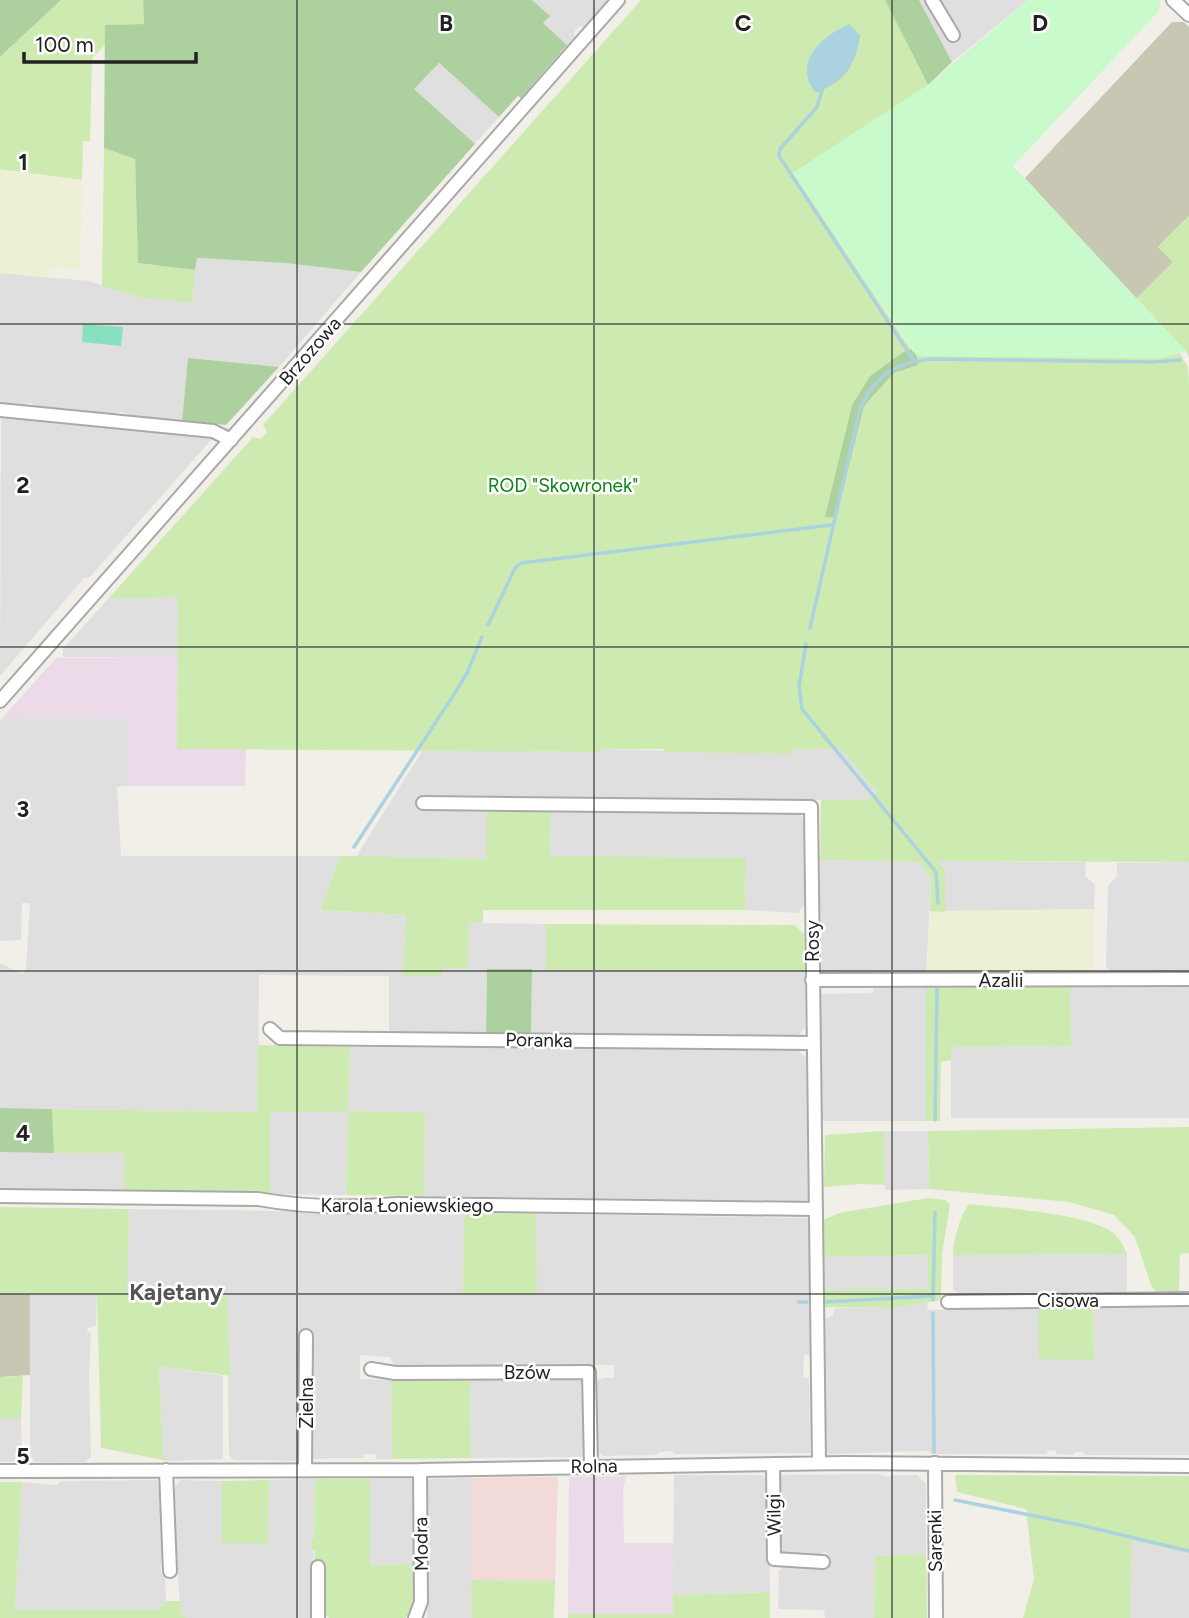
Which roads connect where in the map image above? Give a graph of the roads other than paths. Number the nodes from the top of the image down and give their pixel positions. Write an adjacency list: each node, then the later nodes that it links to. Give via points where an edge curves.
1 (618, 0): 7 (street, Brzozowa)
2 (932, 0): 5 (street)
3 (1173, 0): 4 (street)
4 (1189, 15)
5 (953, 34)
6 (0, 410): 7 (street, via 210,430)
7 (231, 440): 8 (street, Brzozowa)
8 (0, 701)
9 (423, 803): 11 (street, Rosy, via 811,807)
10 (1189, 979): 11 (street, Azalii)
11 (812, 980): 13 (street, Rosy)
12 (270, 1029): 13 (street, Poranka, via 280,1038)
13 (812, 1043): 15 (street, Rosy)
14 (0, 1196): 15 (street, Karola Łoniewskiego, via 258,1199 375,1206)
15 (815, 1209): 20 (street, Rosy)
16 (1189, 1299): 17 (street, Cisowa)
17 (948, 1302)
18 (306, 1336): 26 (street, Zielna)
19 (371, 1369): 23 (street, Bzów, via 395,1373 589,1372)
20 (819, 1463): 21 (street, Rolna); 22 (street, Rolna)
21 (935, 1463): 24 (street, Rolna); 34 (street, Sarenki)
22 (773, 1464): 23 (street, Rolna); 29 (street, Wilgi, via 774,1559)
23 (591, 1466): 27 (street, Rolna)
24 (1189, 1466)
25 (166, 1470): 26 (street, Rolna); 28 (street, Rolna); 31 (street)
26 (305, 1470): 27 (street, Rolna)
27 (420, 1470): 33 (street, Modra, via 421,1602)
28 (0, 1471)
29 (823, 1562)
30 (318, 1567): 32 (street)
31 (170, 1571)
32 (318, 1618)
33 (415, 1618)
34 (936, 1618)

